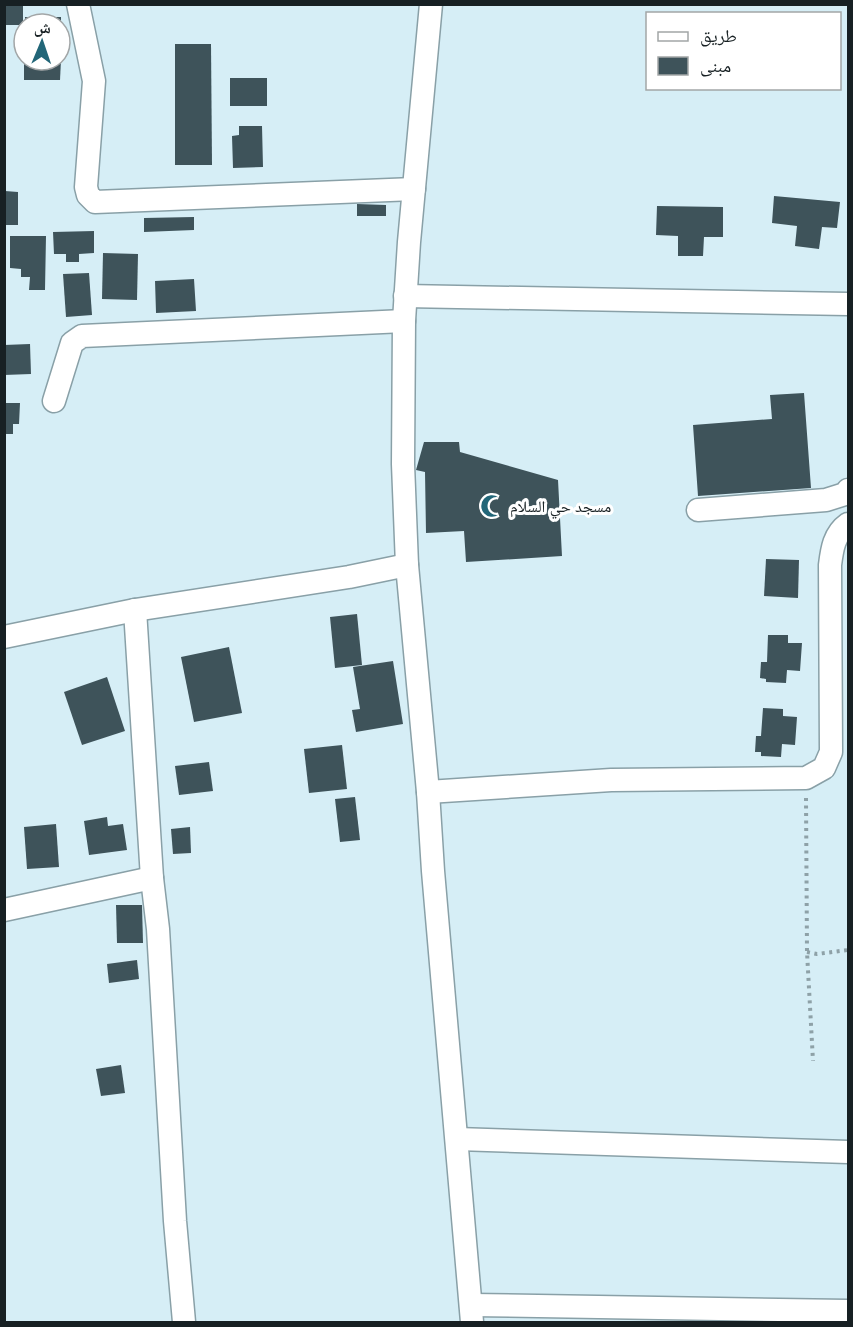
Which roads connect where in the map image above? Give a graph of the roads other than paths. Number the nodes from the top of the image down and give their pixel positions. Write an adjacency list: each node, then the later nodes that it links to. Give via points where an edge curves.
1 (78, 4): 3 (street, via 94,81 86,187 95,202)
2 (431, 4): 3 (street)
3 (414, 189): 4 (street)
4 (405, 296): 5 (street); 6 (street)
5 (849, 304)
6 (404, 321): 7 (street, via 82,336 72,343); 11 (street)
7 (54, 401)
8 (849, 490): 9 (street, via 826,500)
9 (698, 510)
10 (849, 524): 14 (street, via 833,542 830,566 831,752 824,768 806,777 611,780)
11 (407, 565): 12 (street); 14 (street)
12 (135, 610): 13 (street); 15 (street)
13 (4, 637)
14 (428, 792): 17 (street)
15 (152, 878): 16 (street); 21 (street)
16 (4, 910)
17 (457, 1139): 18 (street); 20 (street)
18 (849, 1152)
19 (849, 1311): 20 (street)
20 (472, 1314)
21 (184, 1323)

